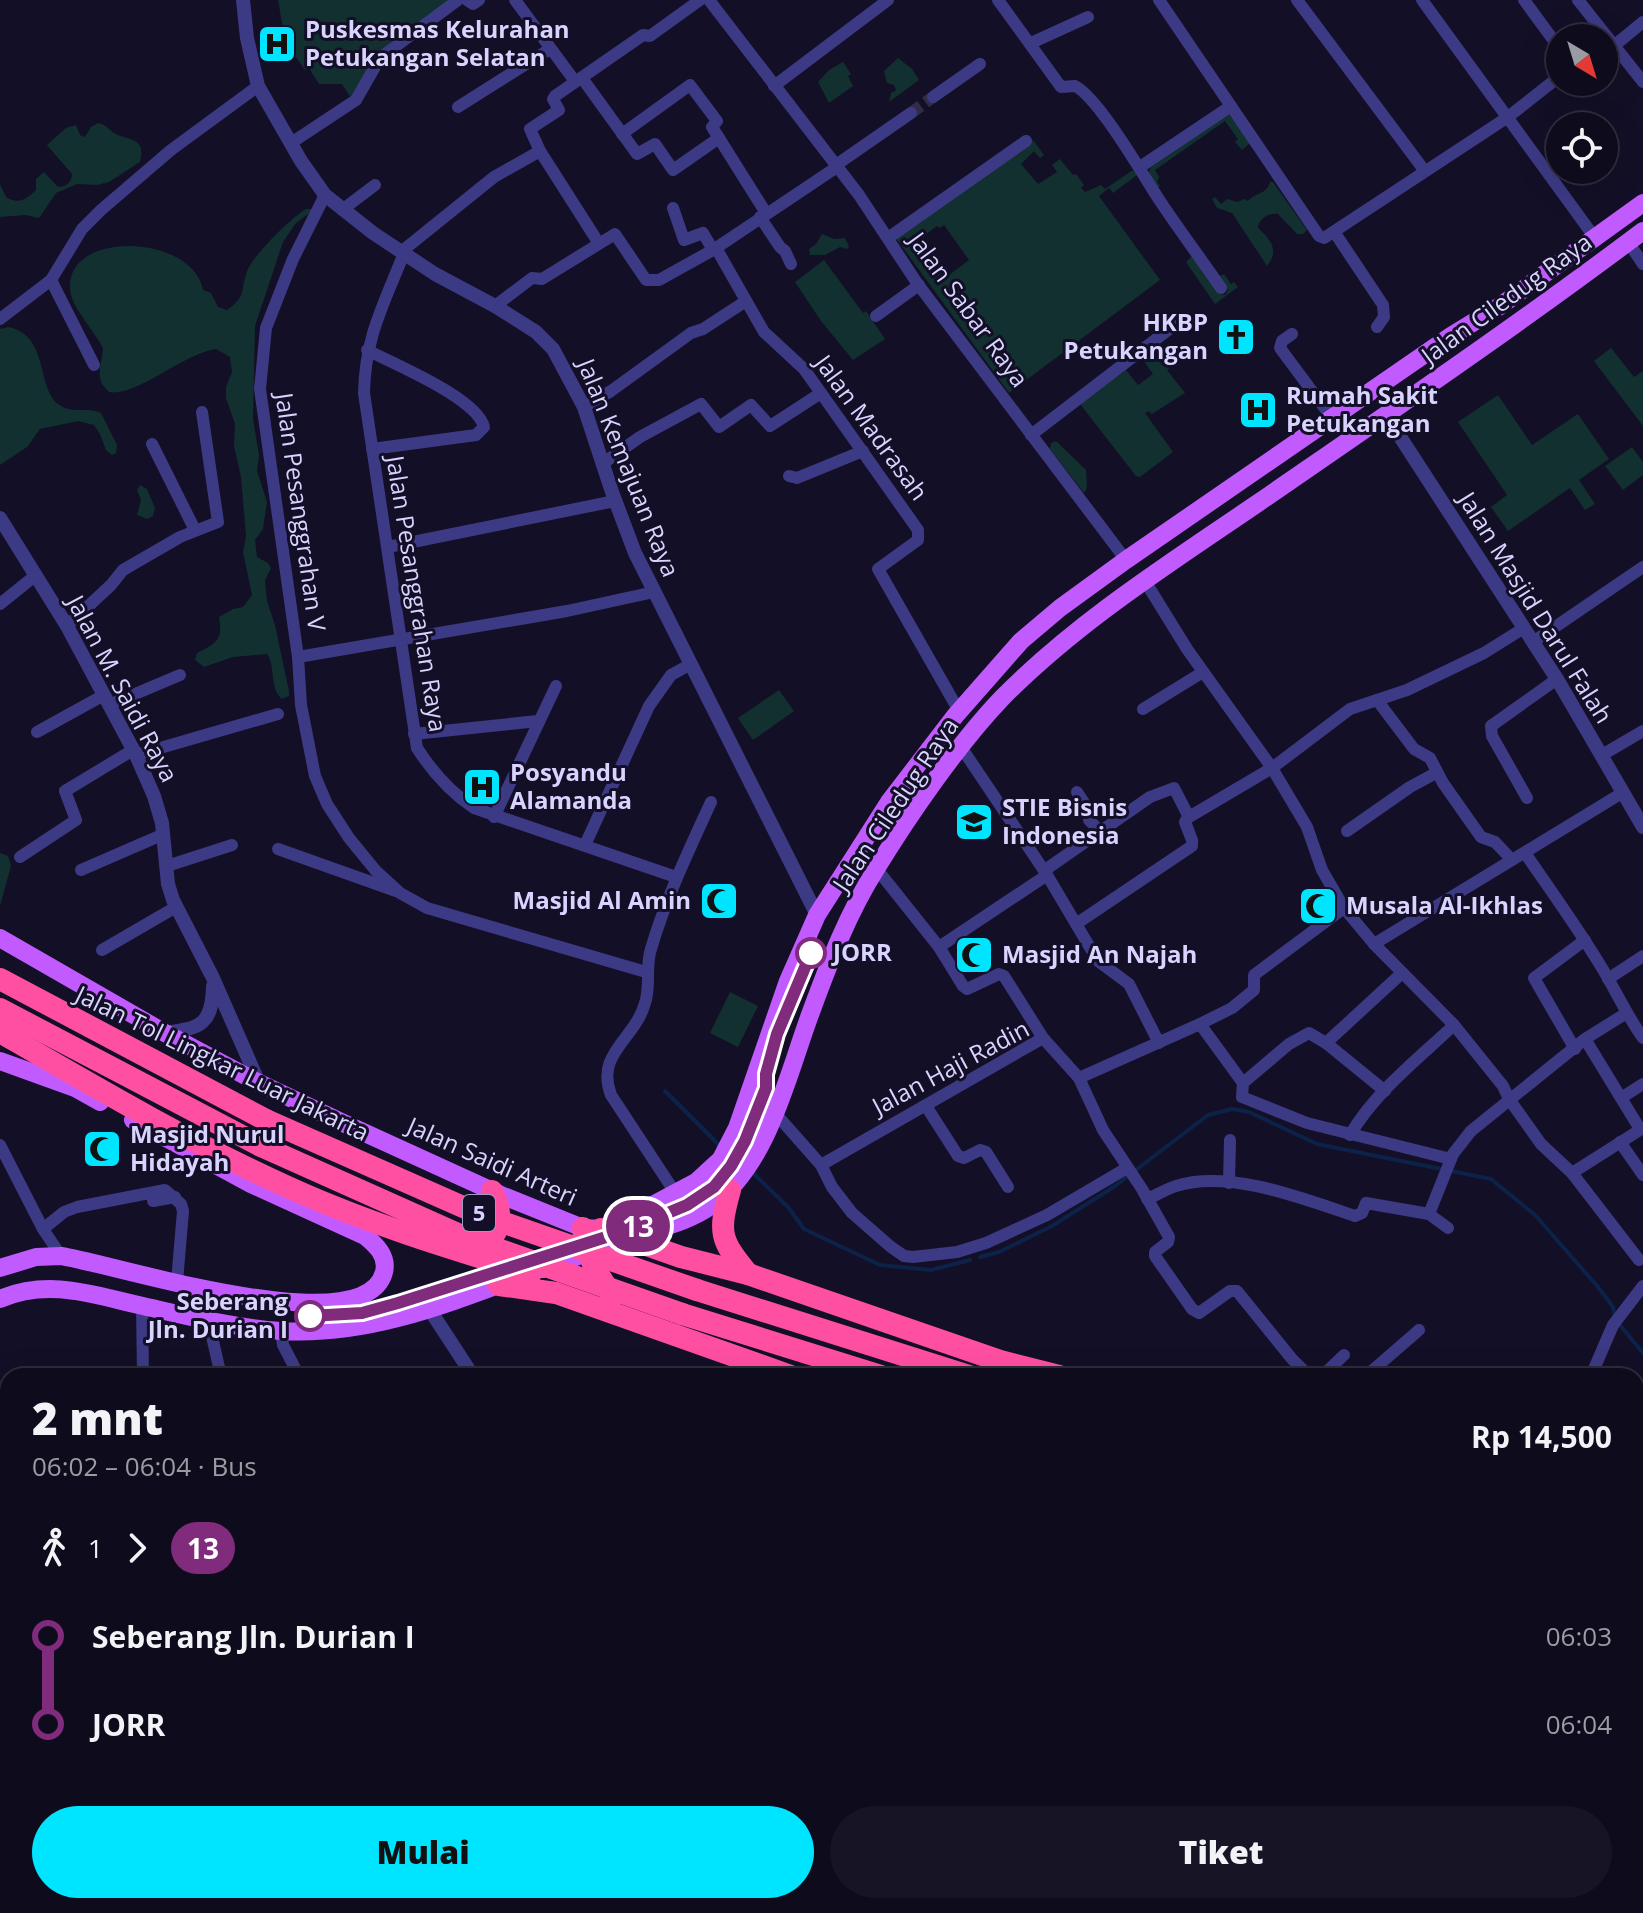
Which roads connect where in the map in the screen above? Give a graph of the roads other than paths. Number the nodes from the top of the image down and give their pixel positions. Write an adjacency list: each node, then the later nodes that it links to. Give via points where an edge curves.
1 (243, 0): 24 (street, Jalan Kemajuan Raya)
2 (515, 0): 19 (street)
3 (700, 0): 22 (street)
4 (709, 0): 25 (street, Jalan Sabar Raya)
5 (888, 0): 25 (street)
6 (998, 0): 17 (street)
7 (1159, 0): 28 (street)
8 (1297, 0): 39 (street)
9 (1422, 0): 31 (street)
10 (1524, 0): 16 (street)
11 (1578, 0): 15 (street)
12 (468, 1): 35 (street, via 380,58 356,100)
13 (1088, 17): 17 (street)
14 (1643, 22): 18 (street)
15 (1598, 24)
16 (1546, 30)
17 (1031, 43): 38 (street, via 1061,87 1075,86 1085,93)
18 (1618, 43)
19 (550, 49): 22 (street); 29 (street)
20 (1618, 49): 23 (street)
21 (980, 64): 27 (street)
22 (578, 79): 32 (street); 36 (street, via 553,97 558,111 531,127)
23 (1643, 82)
24 (258, 86): 35 (street, Jalan Kemajuan Raya); 56 (street, via 101,210 82,229)
25 (774, 86): 37 (street, Jalan Sabar Raya)
26 (1546, 87): 31 (street)
27 (933, 97)
28 (1231, 106): 38 (street); 47 (street, via 1319,236)
29 (458, 107)
30 (911, 113): 37 (street)
31 (1508, 117): 39 (street); 49 (street)
32 (622, 134): 33 (street, via 637,154 655,144 673,170); 33 (street, via 690,85 717,121 712,127)
33 (719, 138): 45 (street)
34 (1026, 141): 48 (street)
35 (291, 143): 41 (street, Jalan Kemajuan Raya)
36 (540, 151): 50 (street); 53 (street, via 494,177)
37 (836, 166): 45 (street); 48 (street, Jalan Sabar Raya)
38 (1140, 167): 58 (street)
39 (1424, 170): 47 (street)
40 (375, 185): 44 (street)
41 (325, 195): 44 (street, Jalan Kemajuan Raya); 99 (street, Jalan Pesanggrahan V, via 266,328 260,389)
42 (1643, 203): 49 (main road, Jalan Ciledug Raya)
43 (673, 208): 52 (street, via 684,240 703,233)
44 (342, 210): 53 (street, Jalan Kemajuan Raya)
45 (763, 215): 52 (street); 54 (street)
46 (1643, 231): 51 (main road, Jalan Ciledug Raya)
47 (1335, 233): 64 (street, via 1383,305 1384,317)
48 (888, 238): 57 (street, Jalan Sabar Raya)
49 (1595, 238): 72 (main road, Jalan Ciledug Raya)
50 (598, 242): 52 (street, via 618,235 646,280 659,280); 60 (street, via 542,279 532,278)
51 (1628, 242): 55 (street); 71 (main road, Jalan Ciledug Raya)
52 (715, 249): 59 (street, Jalan Madrasah)
53 (402, 253): 60 (street, Jalan Kemajuan Raya); 66 (street, Jalan Pesanggrahan Raya)
54 (791, 264)
55 (1643, 264)
56 (51, 280): 63 (street); 67 (street)
57 (919, 285): 61 (street); 73 (street, Jalan Sabar Raya)
58 (1221, 288)
59 (746, 301): 68 (street, Jalan Madrasah, via 770,339); 69 (street)
60 (495, 306): 69 (street, Jalan Kemajuan Raya, via 553,349)
61 (876, 316)
62 (1185, 317): 73 (street)
63 (0, 319)
64 (1377, 327)
65 (1292, 334): 72 (street, via 1280,348)
66 (367, 350): 76 (street, Jalan Pesanggrahan Raya, via 364,393); 76 (street, via 456,398 484,425 476,435)
67 (94, 365)
68 (821, 393): 77 (street, Jalan Madrasah); 79 (street, via 770,426 751,405 719,427 701,404)
69 (584, 407): 79 (street, Jalan Kemajuan Raya)
70 (202, 412): 85 (street, via 218,522)
71 (1386, 415): 80 (main road, Jalan Ciledug Raya); 96 (street, Jalan Masjid Darul Falah)
72 (1332, 418): 74 (main road, Jalan Ciledug Raya)
73 (1031, 435): 87 (street, Jalan Sabar Raya)
74 (1299, 443): 78 (main road, Jalan Ciledug Raya); 80 (main road)
75 (152, 444): 85 (street)
76 (372, 449): 86 (street, Jalan Pesanggrahan Raya)
77 (863, 451): 81 (street, via 797,478); 108 (street, Jalan Madrasah, via 919,533 916,542 879,566 880,576)
78 (1278, 457): 82 (main road, via 1290,466); 87 (main road, Jalan Ciledug Raya)
79 (602, 464): 83 (street, Jalan Kemajuan Raya)
80 (1311, 466): 82 (main road, Jalan Ciledug Raya)
81 (789, 476)
82 (1294, 478): 90 (main road, Jalan Ciledug Raya)
83 (615, 501): 86 (street); 92 (street, Jalan Kemajuan Raya)
84 (0, 518): 89 (street, Jalan M. Saidi Raya)
85 (195, 530): 95 (street, via 119,573)
86 (388, 547): 97 (street, Jalan Pesanggrahan Raya)
87 (1126, 560): 91 (main road, Jalan Ciledug Raya)
88 (1643, 567): 98 (street)
89 (36, 575): 93 (street); 95 (street, Jalan M. Saidi Raya)
90 (1145, 581): 94 (main road, Jalan Ciledug Raya); 101 (street)
91 (1084, 591): 94 (main road); 108 (main road, Jalan Ciledug Raya, via 1021,641)
92 (654, 592): 97 (street); 100 (street, Jalan Kemajuan Raya)
93 (0, 604)
94 (1103, 612): 114 (main road, Jalan Ciledug Raya, via 1001,699)
95 (67, 626): 105 (street, Jalan M. Saidi Raya)
96 (1524, 628): 98 (street, Jalan Masjid Darul Falah); 106 (street, via 1484,653)
97 (401, 638): 99 (street); 113 (street, Jalan Pesanggrahan Raya)
98 (1533, 642): 103 (street, Jalan Masjid Darul Falah)
99 (298, 657): 142 (street, Jalan Pesanggrahan V, via 315,776 327,804 376,871)
100 (691, 664): 130 (street, via 671,675 649,706); 145 (street, Jalan Kemajuan Raya)
101 (1203, 672): 107 (street); 117 (street)
102 (180, 675): 105 (street)
103 (1557, 679): 116 (street, Jalan Masjid Darul Falah); 121 (street, via 1491,726)
104 (556, 686): 110 (street)
105 (106, 700): 112 (street); 115 (street, Jalan M. Saidi Raya)
106 (1377, 700): 117 (street, via 1350,709); 118 (street, via 1414,749 1430,758)
107 (1143, 709)
108 (959, 711): 140 (main road, Jalan Ciledug Raya)
109 (278, 714): 115 (street)
110 (538, 721): 113 (street); 123 (street)
111 (1643, 731): 116 (street)
112 (37, 732)
113 (414, 734): 123 (street, Jalan Pesanggrahan Raya, via 430,769 453,794)
114 (961, 747): 136 (main road, Jalan Ciledug Raya); 138 (street)
115 (134, 753): 127 (street, Jalan M. Saidi Raya); 133 (street, via 65,791 77,819)
116 (1602, 755): 120 (street, Jalan Masjid Darul Falah)
117 (1272, 768): 124 (street); 144 (street, via 1307,827 1322,870)
118 (1436, 773): 126 (street); 134 (street, via 1481,837 1495,842)
119 (1077, 792): 128 (street)
120 (1622, 793): 125 (street, Jalan Masjid Darul Falah); 132 (street)
121 (1527, 798)
122 (711, 802): 139 (street)
123 (494, 817): 130 (street, Jalan Pesanggrahan Raya)
124 (1188, 817): 128 (street, via 1173,787); 146 (street, via 1192,846)
125 (1643, 827)
126 (1347, 831)
127 (164, 834): 135 (street, Jalan M. Saidi Raya); 137 (street)
128 (1096, 835): 138 (street)
129 (232, 845): 135 (street)
130 (585, 845): 139 (street, Jalan Pesanggrahan Raya)
131 (278, 849): 142 (street)
132 (1525, 853): 134 (street); 148 (street)
133 (20, 857)
134 (1512, 860): 149 (street)
135 (167, 866): 143 (street, Jalan M. Saidi Raya)
136 (876, 868): 141 (main road, Jalan Ciledug Raya); 150 (street)
137 (81, 870)
138 (1046, 872): 146 (street); 150 (street)
139 (676, 877): 153 (street)
140 (839, 877): 141 (main road); 145 (main road, Jalan Ciledug Raya)
141 (864, 890): 181 (main road, Jalan Ciledug Raya)
142 (400, 893): 153 (street, via 427,908)
143 (176, 907): 151 (street); 155 (street, Jalan M. Saidi Raya)
144 (1344, 908): 149 (street); 160 (street, via 1254,975 1254,990 1241,1003)
145 (817, 915): 177 (main road, Jalan Ciledug Raya, via 788,981)
146 (1076, 924): 167 (street, via 1098,961 1129,984)
147 (0, 938): 163 (main road, Jalan Saidi Arteri)
148 (1585, 940): 157 (street); 170 (street, via 1534,978)
149 (1374, 944): 154 (street)
150 (939, 947): 164 (street, via 967,989 1004,976)
151 (102, 950)
152 (1643, 956): 157 (street)
153 (646, 972): 197 (street, via 645,1006 607,1067 605,1080)
154 (1402, 973): 161 (street); 168 (street)
155 (213, 978): 163 (street, via 213,1006 207,1018 194,1029); 173 (street, Jalan M. Saidi Raya)
156 (0, 979): 232 (highway, Jalan Tol Lingkar Luar Jakarta / 5, bridge, via 266,1120 479,1214)
157 (1608, 979): 159 (street)
158 (0, 1009): 231 (highway, Jalan Tol Lingkar Luar Jakarta / 5, bridge, via 261,1146 469,1239)
159 (1625, 1014): 165 (street); 166 (street)
160 (1200, 1024): 167 (street); 175 (street)
161 (1454, 1025): 178 (street); 180 (street)
162 (0, 1032): 207 (highway, via 242,1165 348,1212)
163 (165, 1033): 173 (main road, Jalan Saidi Arteri)
164 (1043, 1038): 172 (street, Jalan Haji Radin); 182 (street, Jalan Haji Radin)
165 (1643, 1038)
166 (1585, 1039): 170 (street); 179 (street)
167 (1159, 1043): 172 (street)
168 (1326, 1043): 175 (street, via 1309,1033 1300,1037); 178 (street)
169 (0, 1049): 176 (highway)
170 (1575, 1049): 180 (street)
171 (0, 1061): 176 (main road)
172 (1079, 1078): 190 (street, Jalan Haji Radin)
173 (259, 1083): 196 (main road, Jalan Saidi Arteri)
174 (1643, 1084): 179 (street)
175 (1243, 1086): 184 (street, via 1244,1100)
176 (75, 1088): 215 (main road, via 239,1178 365,1236 385,1263 371,1290 346,1300 306,1304)
177 (752, 1089): 181 (main road); 197 (main road, Jalan Ciledug Raya, via 721,1159)
178 (1385, 1091): 184 (street)
179 (1621, 1098): 183 (street)
180 (1509, 1099): 189 (street, via 1471,1131); 191 (street, via 1541,1144)
181 (778, 1104): 188 (street); 195 (main road, Jalan Ciledug Raya, via 745,1173)
182 (926, 1106): 188 (street, Jalan Haji Radin); 194 (street, via 958,1156 986,1152)
183 (1642, 1128): 186 (street)
184 (1350, 1135): 189 (street)
185 (1230, 1140): 193 (street)
186 (1620, 1142): 191 (street); 192 (street)
187 (0, 1145): 205 (street)
188 (821, 1165): 190 (street, via 852,1213 891,1247 913,1257 986,1243)
189 (1449, 1166): 201 (street)
190 (1127, 1169): 198 (street, Jalan Haji Radin)
191 (1572, 1173): 211 (street)
192 (1643, 1175)
193 (1229, 1183): 198 (street, via 1178,1185); 201 (street, via 1265,1186 1355,1216 1366,1203)
194 (1008, 1187)
195 (730, 1190): 206 (main road, Jalan Ciledug Raya, via 685,1220); 214 (highway, via 722,1234)
196 (492, 1191): 202 (main road, Jalan Saidi Arteri); 207 (highway, via 501,1214 496,1234 476,1248)
197 (676, 1194): 203 (main road, Jalan Ciledug Raya)
198 (1144, 1194): 234 (street, Jalan Haji Radin, via 1169,1237 1155,1256 1192,1309 1199,1313 1237,1291)
199 (175, 1197): 200 (street); 205 (street, via 159,1189 104,1200 64,1212); 215 (street, via 183,1211)
200 (153, 1201)
201 (1429, 1214): 204 (street)
202 (552, 1215): 203 (main road, Jalan Saidi Arteri); 213 (main road)
203 (592, 1228): 206 (highway); 208 (highway)
204 (1448, 1228)
205 (43, 1229): 209 (street)
206 (628, 1238): 208 (main road, Jalan Ciledug Raya); 210 (highway)
207 (449, 1247): 213 (highway)
208 (588, 1253): 213 (main road, Jalan Ciledug Raya); 221 (highway)
209 (61, 1256): 212 (main road); 215 (main road)
210 (681, 1257): 214 (highway); 221 (highway, via 642,1259 627,1273 624,1303)
211 (1639, 1260)
212 (0, 1268)
213 (531, 1273): 216 (main road, Jalan Ciledug Raya)
214 (748, 1274): 233 (highway)
215 (177, 1282)
216 (499, 1285): 220 (main road, Jalan Ciledug Raya); 221 (highway, via 556,1293)
217 (1643, 1286): 237 (street, via 1613,1325)
218 (0, 1299): 219 (main road, Jalan Ciledug Raya, via 27,1290 65,1288)
219 (142, 1306): 222 (main road, Jalan Ciledug Raya); 226 (street)
220 (430, 1310): 224 (main road, Jalan Ciledug Raya, via 376,1324); 229 (street)
221 (632, 1318): 230 (highway)
222 (208, 1319): 224 (main road, Jalan Ciledug Raya); 227 (street)
223 (1419, 1330): 236 (street)
224 (281, 1331): 228 (street)
225 (1344, 1355): 235 (street)
226 (143, 1368)
227 (219, 1368)
228 (295, 1368)
229 (468, 1368)
230 (769, 1368)
231 (855, 1368)
232 (944, 1368)
233 (1028, 1368)
234 (1301, 1368)
235 (1330, 1368)
236 (1375, 1368)
237 (1594, 1368)

